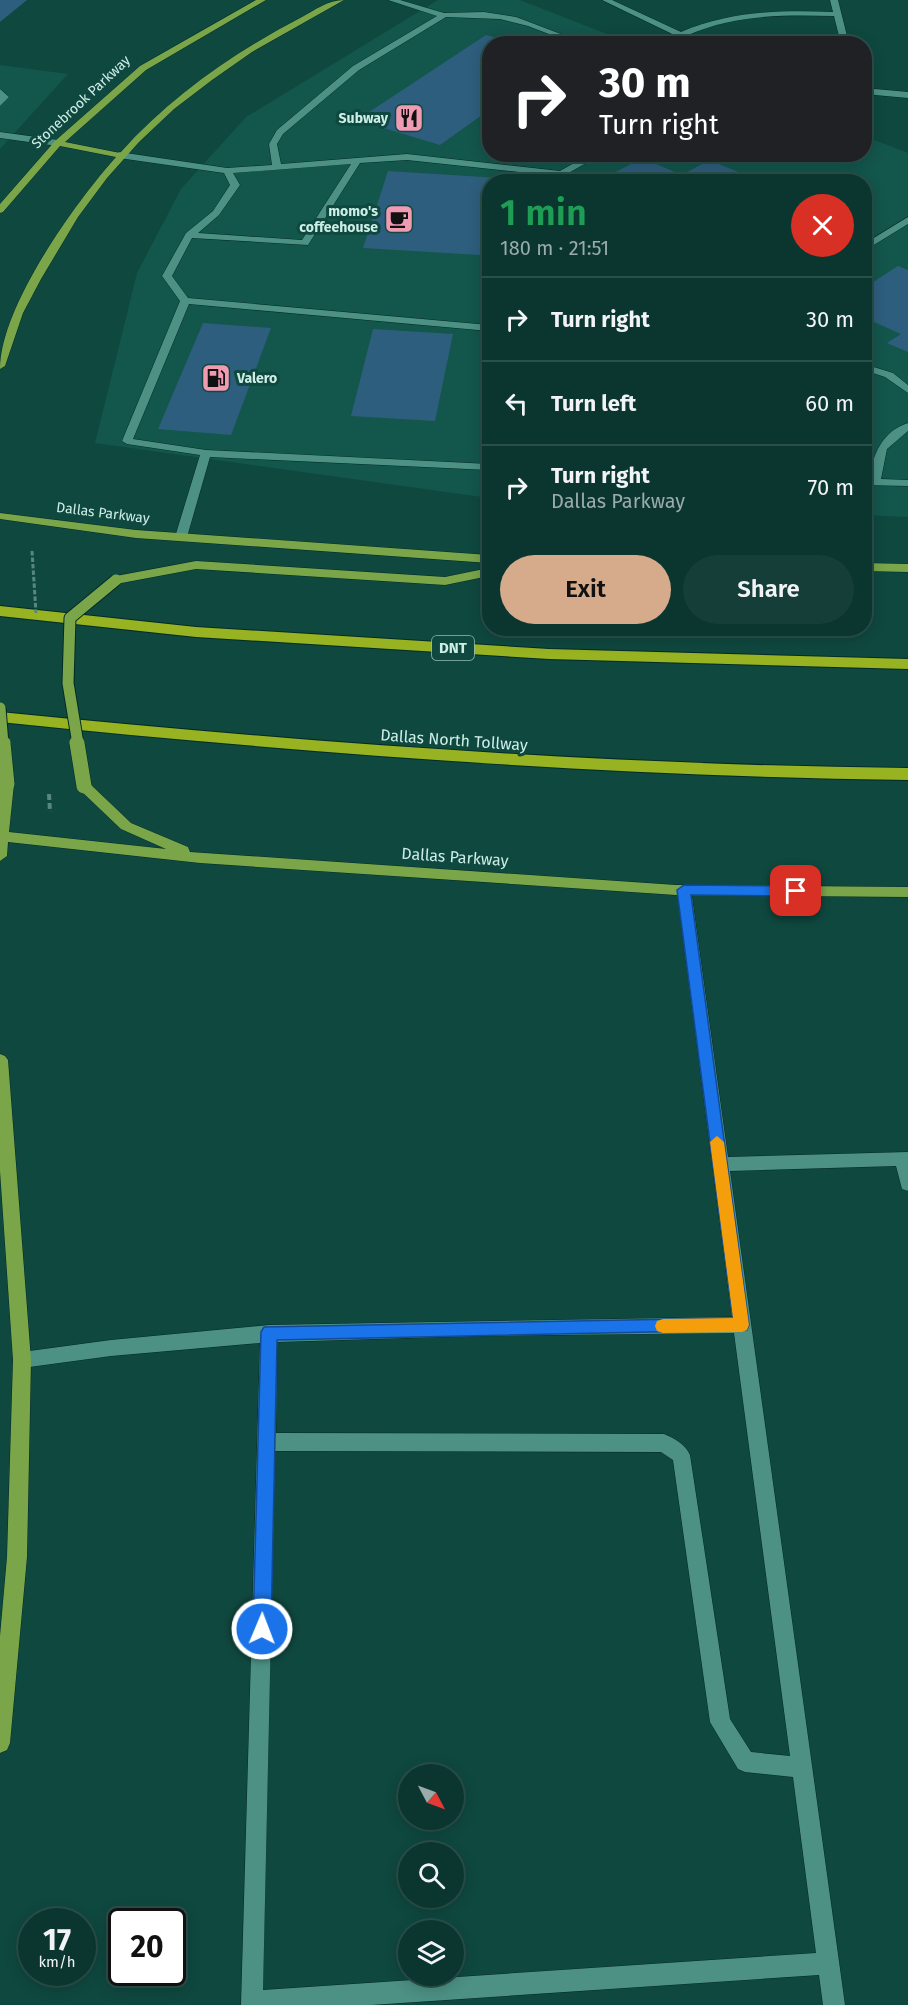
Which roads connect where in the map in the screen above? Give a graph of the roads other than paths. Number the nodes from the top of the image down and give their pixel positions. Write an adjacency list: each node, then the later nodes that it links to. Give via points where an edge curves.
1 (262, 0): 16 (main road, Stonebrook Parkway, via 143,68)
2 (340, 0): 17 (main road, via 290,25 205,79)
3 (392, 0): 7 (street)
4 (606, 0): 8 (street)
5 (834, 0): 6 (street)
6 (838, 14): 8 (street, via 735,15); 10 (street)
7 (444, 15): 9 (street, via 503,14); 21 (street, via 346,75 280,132 273,144)
8 (681, 35)
9 (562, 36)
10 (843, 36)
11 (0, 92): 14 (street, via 5,97)
12 (872, 92): 13 (street)
13 (908, 95)
14 (0, 103)
15 (0, 135): 16 (street)
16 (58, 143): 17 (main road); 26 (main road, Stonebrook Parkway)
17 (119, 155): 23 (street); 32 (main road, via 84,199 55,245 21,306)
18 (357, 161): 21 (street); 22 (street, via 406,157); 28 (street, via 305,243)
19 (503, 162): 22 (street)
20 (585, 162): 25 (street)
21 (278, 167): 23 (street)
22 (502, 167): 24 (street)
23 (227, 171): 28 (street, via 235,185 216,213)
24 (539, 174)
25 (566, 174)
26 (0, 210)
27 (908, 220): 29 (street)
28 (189, 235): 30 (street, via 167,276)
29 (872, 243)
30 (185, 301): 31 (street); 36 (street, via 127,441)
31 (482, 327)
32 (0, 366)
33 (872, 370): 34 (street, via 889,375)
34 (908, 390)
35 (908, 426): 38 (street, via 885,442)
36 (206, 453): 37 (street); 42 (street)
37 (482, 467)
38 (872, 472)
39 (872, 482): 40 (street)
40 (908, 483)
41 (0, 516): 42 (main road, Dallas Parkway)
42 (181, 537): 43 (main road, Dallas Parkway)
43 (482, 558)
44 (872, 567): 45 (main road)
45 (908, 568)
46 (482, 573): 54 (main road, bridge, via 445,581 196,566 116,580 70,618 69,683 84,786 126,826)
47 (0, 611): 48 (highway, DNT, via 196,632 549,654)
48 (908, 664)
49 (0, 708): 52 (main road, bridge, via 6,784)
50 (0, 717): 51 (highway, Dallas North Tollway, via 448,759 742,773)
51 (908, 774)
52 (1, 836): 53 (main road); 54 (main road, Dallas Parkway)
53 (0, 856)
54 (200, 858): 55 (main road, Dallas Parkway)
55 (684, 890): 56 (main road, Dallas Parkway); 59 (street)
56 (908, 892)
57 (0, 1060): 63 (main road)
58 (905, 1159): 59 (street); 60 (street)
59 (720, 1164): 61 (street)
60 (908, 1184)
61 (742, 1325): 62 (street); 66 (street)
62 (269, 1332): 63 (street, via 105,1347); 64 (street)
63 (22, 1360): 65 (main road, via 17,1557)
64 (267, 1442): 66 (street, via 664,1443 681,1455 720,1722 746,1762); 68 (street)
65 (0, 1743)
66 (802, 1768): 67 (street)
67 (828, 1963): 68 (street); 69 (street)
68 (252, 2004)
69 (834, 2005)

